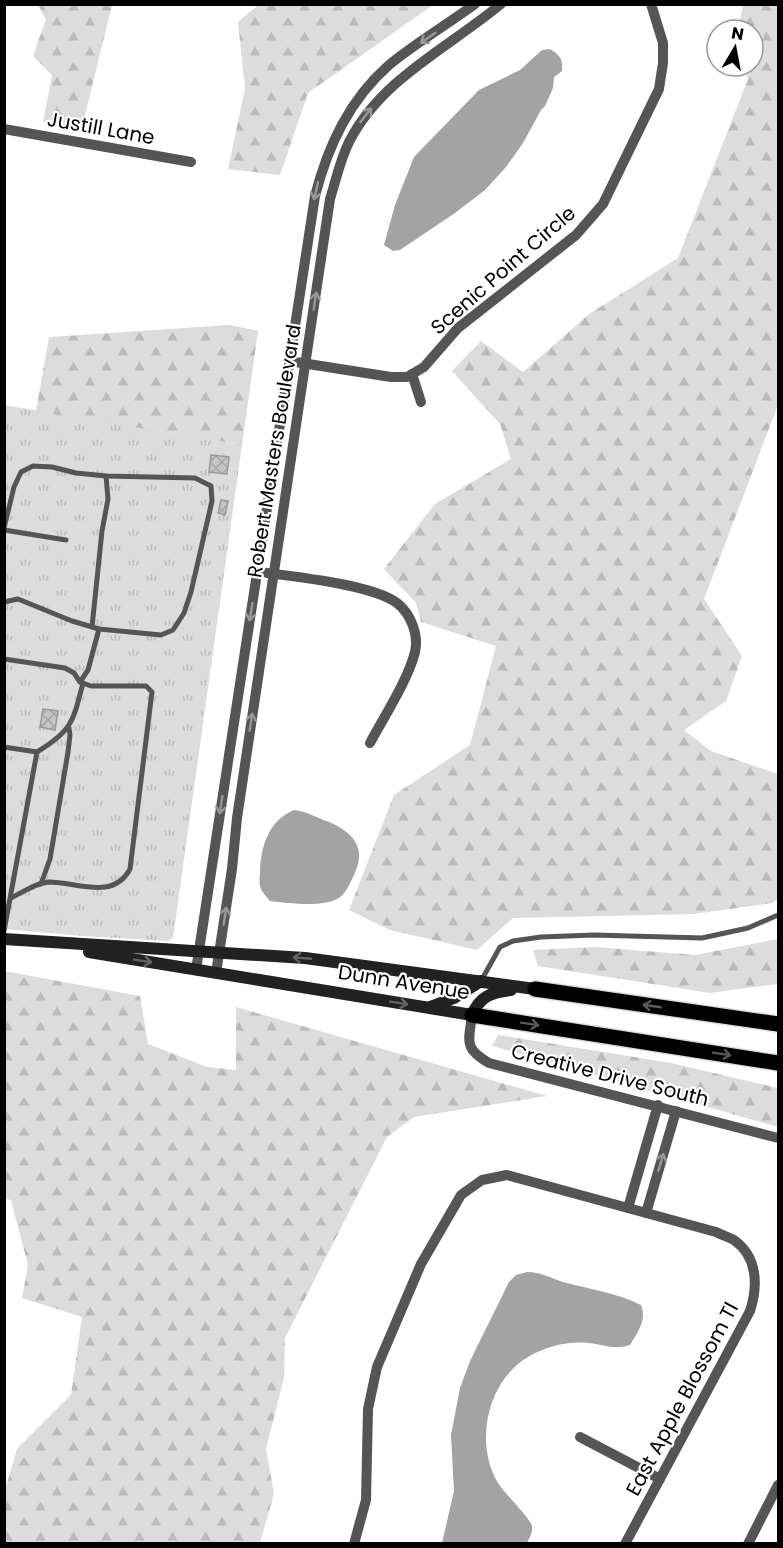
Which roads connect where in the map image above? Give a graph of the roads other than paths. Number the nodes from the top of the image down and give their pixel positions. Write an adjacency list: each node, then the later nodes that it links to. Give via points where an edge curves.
1 (476, 4): 6 (street, Robert Masters Boulevard, one-way to 6, via 389,65 348,113 332,142 315,196)
2 (501, 4): 7 (street, Robert Masters Boulevard, one-way to 2, via 330,199 348,143 380,98)
3 (651, 4): 8 (street, Scenic Point Circle, via 663,43 659,89 603,204 576,235 461,326 424,367)
4 (4, 129): 5 (street, Justill Lane)
5 (191, 162)
6 (290, 361): 7 (street); 13 (street, Robert Masters Boulevard)
7 (305, 364): 8 (street, via 391,377); 14 (street, Robert Masters Boulevard)
8 (412, 374): 9 (street)
9 (421, 402)
10 (106, 476): 11 (lane, via 52,466 33,466 21,472); 16 (lane, via 108,499 102,531); 16 (lane, via 195,478 211,486 212,501 191,592 173,630 161,635)
11 (4, 529): 12 (lane)
12 (66, 540)
13 (257, 571): 14 (street); 30 (street, Robert Masters Boulevard, one-way to 30)
14 (274, 574): 20 (street, via 375,592 396,602 409,615 416,641 411,666); 31 (street, Robert Masters Boulevard, one-way to 14)
15 (4, 602): 16 (lane, via 18,599)
16 (96, 628): 18 (lane, via 88,670)
17 (4, 659): 18 (lane, via 64,668)
18 (81, 683): 19 (lane); 23 (lane, via 146,686 152,692 130,869 120,881 106,886)
19 (69, 728): 22 (lane); 23 (lane, via 50,859)
20 (370, 743)
21 (5, 748): 22 (lane)
22 (37, 752): 25 (lane)
23 (41, 884): 25 (lane)
24 (4, 888): 25 (lane)
25 (11, 895): 27 (lane)
26 (778, 915): 34 (lane, via 748,928 702,938 594,935 513,941 500,946)
27 (4, 931)
28 (4, 939): 29 (main road, Dunn Avenue)
29 (23, 941): 30 (main road, Dunn Avenue); 32 (main road, Dunn Avenue, one-way to 32)
30 (199, 952): 31 (main road, Dunn Avenue); 32 (street, Robert Masters Boulevard)
31 (219, 953): 33 (street, Robert Masters Boulevard); 34 (main road, Dunn Avenue, one-way to 31, via 305,958)
32 (196, 970): 33 (main road, Dunn Avenue)
33 (216, 973): 36 (main road, Dunn Avenue, one-way to 36)
34 (481, 981): 35 (main road, Dunn Avenue); 36 (main road)
35 (535, 989): 37 (main road, via 498,991 485,996); 38 (main road, Dunn Avenue, one-way to 35)
36 (429, 1008): 37 (main road, Dunn Avenue)
37 (472, 1015): 39 (main road, Dunn Avenue, one-way to 39); 40 (street, Creative Drive South, via 470,1048 489,1062)
38 (778, 1024)
39 (778, 1063)
40 (658, 1106): 41 (street, Creative Drive South); 43 (street)
41 (676, 1110): 42 (street, Creative Drive South); 44 (street, one-way to 41)
42 (778, 1138)
43 (628, 1208): 44 (street, East Apple Blossom Tl); 48 (street, East Apple Blossom Tl, via 507,1175 482,1180 461,1195 421,1264 377,1367 365,1443 366,1500)
44 (646, 1213): 46 (street, East Apple Blossom Tl, via 735,1241 750,1258 755,1276 750,1311)
45 (580, 1437): 46 (street)
46 (660, 1479): 49 (street, East Apple Blossom Tl)
47 (778, 1485): 50 (street)
48 (354, 1544)
49 (626, 1544)
50 (748, 1544)

